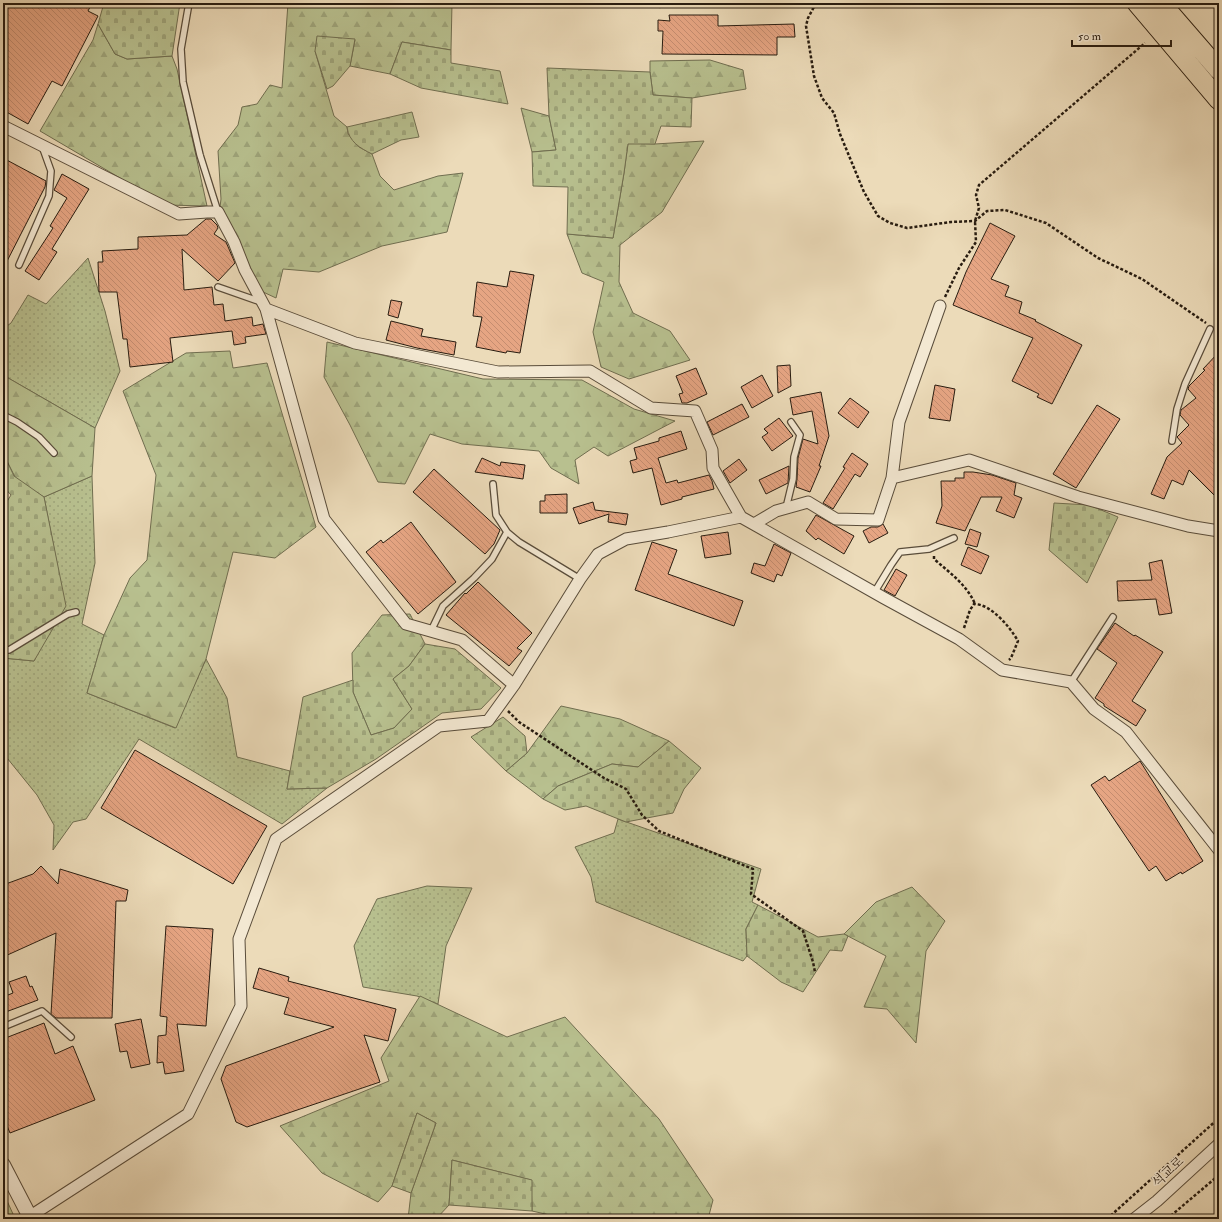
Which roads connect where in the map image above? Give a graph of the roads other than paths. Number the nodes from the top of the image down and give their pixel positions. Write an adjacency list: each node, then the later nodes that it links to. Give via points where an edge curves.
1 (188, 3): 8 (lane, via 181,49 183,82 200,155)
2 (1137, 3): 5 (highway)
3 (1161, 3): 4 (highway)
4 (1219, 70)
5 (1219, 100)
6 (3, 126): 7 (street)
7 (42, 146): 8 (street, via 179,214); 9 (lane, via 51,172 50,196)
8 (218, 212): 11 (street)
9 (19, 265)
10 (218, 287): 11 (lane)
11 (264, 306): 21 (street, via 355,343 498,372 590,371 650,408 695,411 712,450 713,468); 30 (street, via 324,519 406,624)
12 (940, 306): 18 (street, via 898,422)
13 (1210, 329): 16 (lane, via 1184,384)
14 (3, 415): 17 (lane, via 39,437)
15 (791, 422): 20 (lane, via 800,435)
16 (1172, 441)
17 (54, 453)
18 (892, 478): 20 (street, via 878,520 836,519 808,502); 24 (street, via 969,460 1078,497)
19 (493, 484): 23 (lane, via 496,515)
20 (786, 508): 22 (street)
21 (741, 517): 22 (street); 26 (street, via 626,539 598,554)
22 (754, 524): 27 (street)
23 (507, 532): 26 (lane, via 519,542); 30 (lane, via 492,559 443,606)
24 (1219, 532)
25 (954, 538): 27 (lane, via 931,548 900,552)
26 (580, 578): 33 (street)
27 (874, 592): 32 (street, via 960,639 1002,670)
28 (76, 612): 31 (lane, via 68,614 9,650)
29 (1113, 617): 32 (lane)
30 (431, 631): 33 (street, via 462,640)
31 (3, 649)
32 (1071, 682): 34 (street, via 1094,709 1126,732)
33 (514, 685): 39 (street, via 488,721 439,726 276,839 239,939 242,1006 188,1114)
34 (1219, 850)
35 (3, 1027): 36 (lane, via 42,1011)
36 (71, 1036)
37 (1219, 1144): 40 (street, 석교로)
38 (3, 1165): 39 (street)
39 (29, 1218)
40 (1134, 1219)

